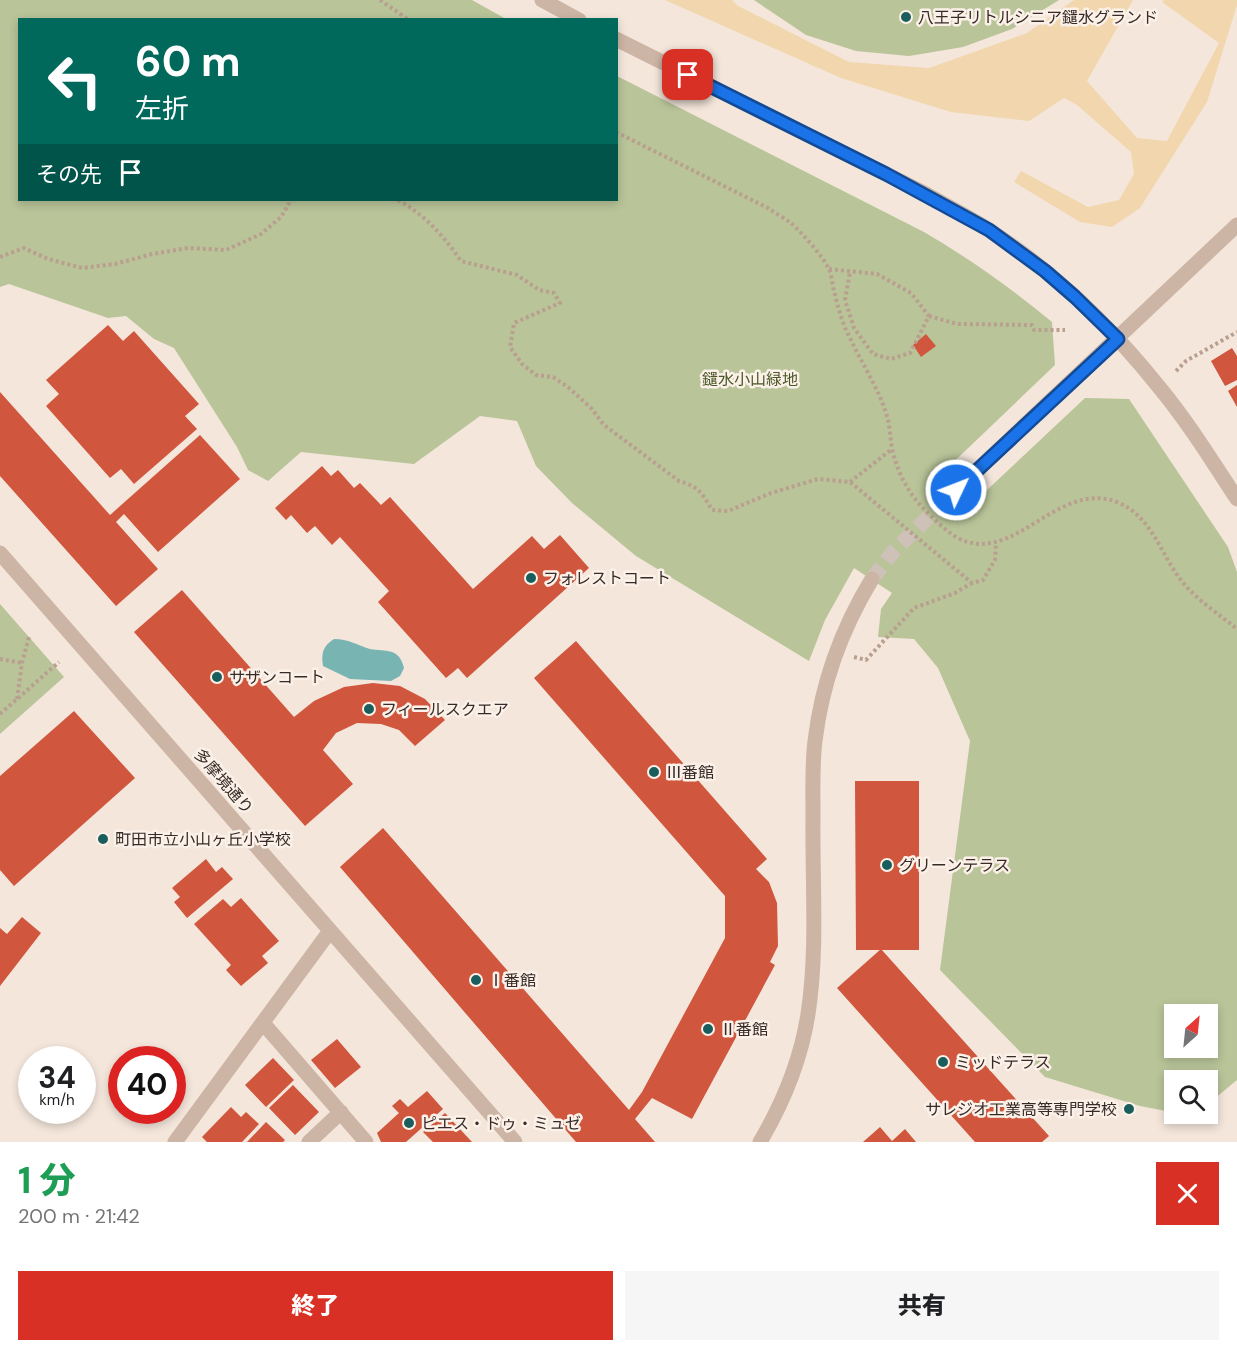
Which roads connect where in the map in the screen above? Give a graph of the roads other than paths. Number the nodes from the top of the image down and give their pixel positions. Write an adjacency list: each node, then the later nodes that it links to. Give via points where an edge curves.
1 (542, 0): 2 (street)
2 (575, 18)
3 (618, 40): 5 (street, via 896,179 989,230 1045,271)
4 (1237, 225): 5 (street)
5 (1118, 339): 6 (street); 7 (street, via 1192,430)
6 (956, 490)
7 (1237, 500)
8 (0, 553): 10 (street, 多摩境通り)
9 (872, 579): 17 (street, via 845,628 822,698 814,743 808,1016 790,1079)
10 (330, 931): 11 (street); 16 (street, 多摩境通り)
11 (262, 1023): 12 (street); 13 (street)
12 (340, 1112): 14 (street); 15 (street)
13 (174, 1142)
14 (309, 1142)
15 (366, 1142)
16 (515, 1142)
17 (760, 1142)

